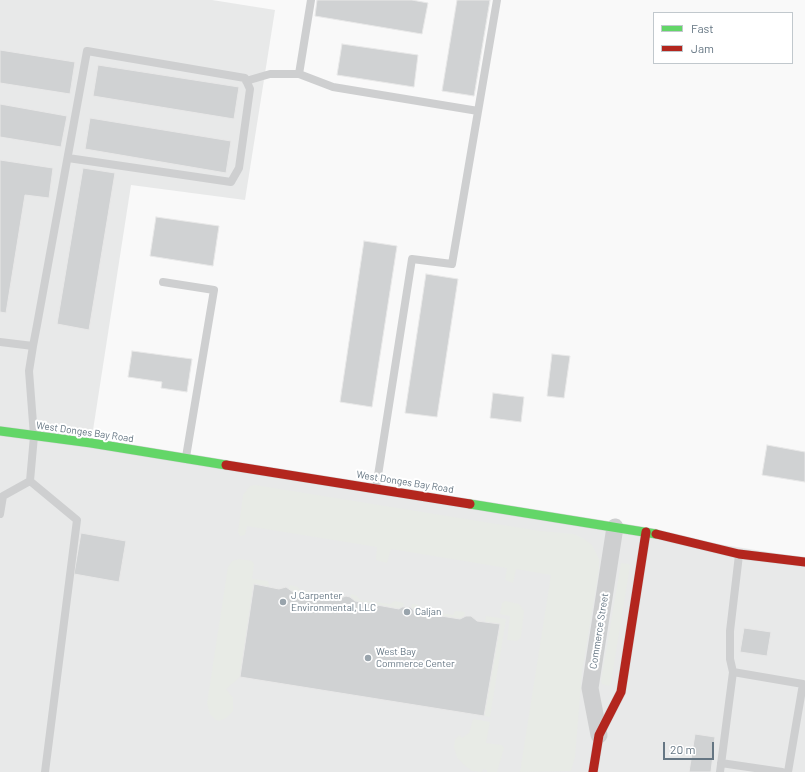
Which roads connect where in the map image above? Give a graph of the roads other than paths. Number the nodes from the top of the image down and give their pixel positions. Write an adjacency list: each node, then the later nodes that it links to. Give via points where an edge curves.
1 (311, 0): 3 (lane)
2 (496, 0): 5 (lane)
3 (299, 74): 4 (lane, via 270,74); 5 (lane, via 333,87)
4 (246, 81): 6 (lane, via 250,89 239,168 231,182); 6 (lane, via 244,78 87,51)
5 (478, 111): 14 (lane, via 452,264 412,259)
6 (68, 158): 9 (lane)
7 (163, 282): 12 (lane, via 214,290)
8 (0, 342): 9 (lane)
9 (34, 346): 11 (lane, via 29,371)
10 (0, 431): 11 (street, West Donges Bay Road)
11 (34, 436): 12 (street, West Donges Bay Road); 13 (lane)
12 (185, 458): 14 (street, West Donges Bay Road)
13 (30, 481): 15 (lane, via 3,496); 23 (lane, via 77,520)
14 (376, 489): 16 (street, West Donges Bay Road)
15 (0, 514)
16 (615, 527): 17 (street, West Donges Bay Road); 21 (street, Commerce Street, via 590,688)
17 (646, 532): 18 (street, West Donges Bay Road); 21 (street, Commerce Street, via 621,692)
18 (739, 554): 19 (street, West Donges Bay Road); 20 (lane, via 730,630 730,659)
19 (805, 562)
20 (733, 672): 22 (lane); 26 (lane, via 803,684)
21 (599, 736): 24 (street, Commerce Street)
22 (720, 768): 25 (lane)
23 (45, 772)
24 (593, 772)
25 (782, 772)
26 (788, 772)

